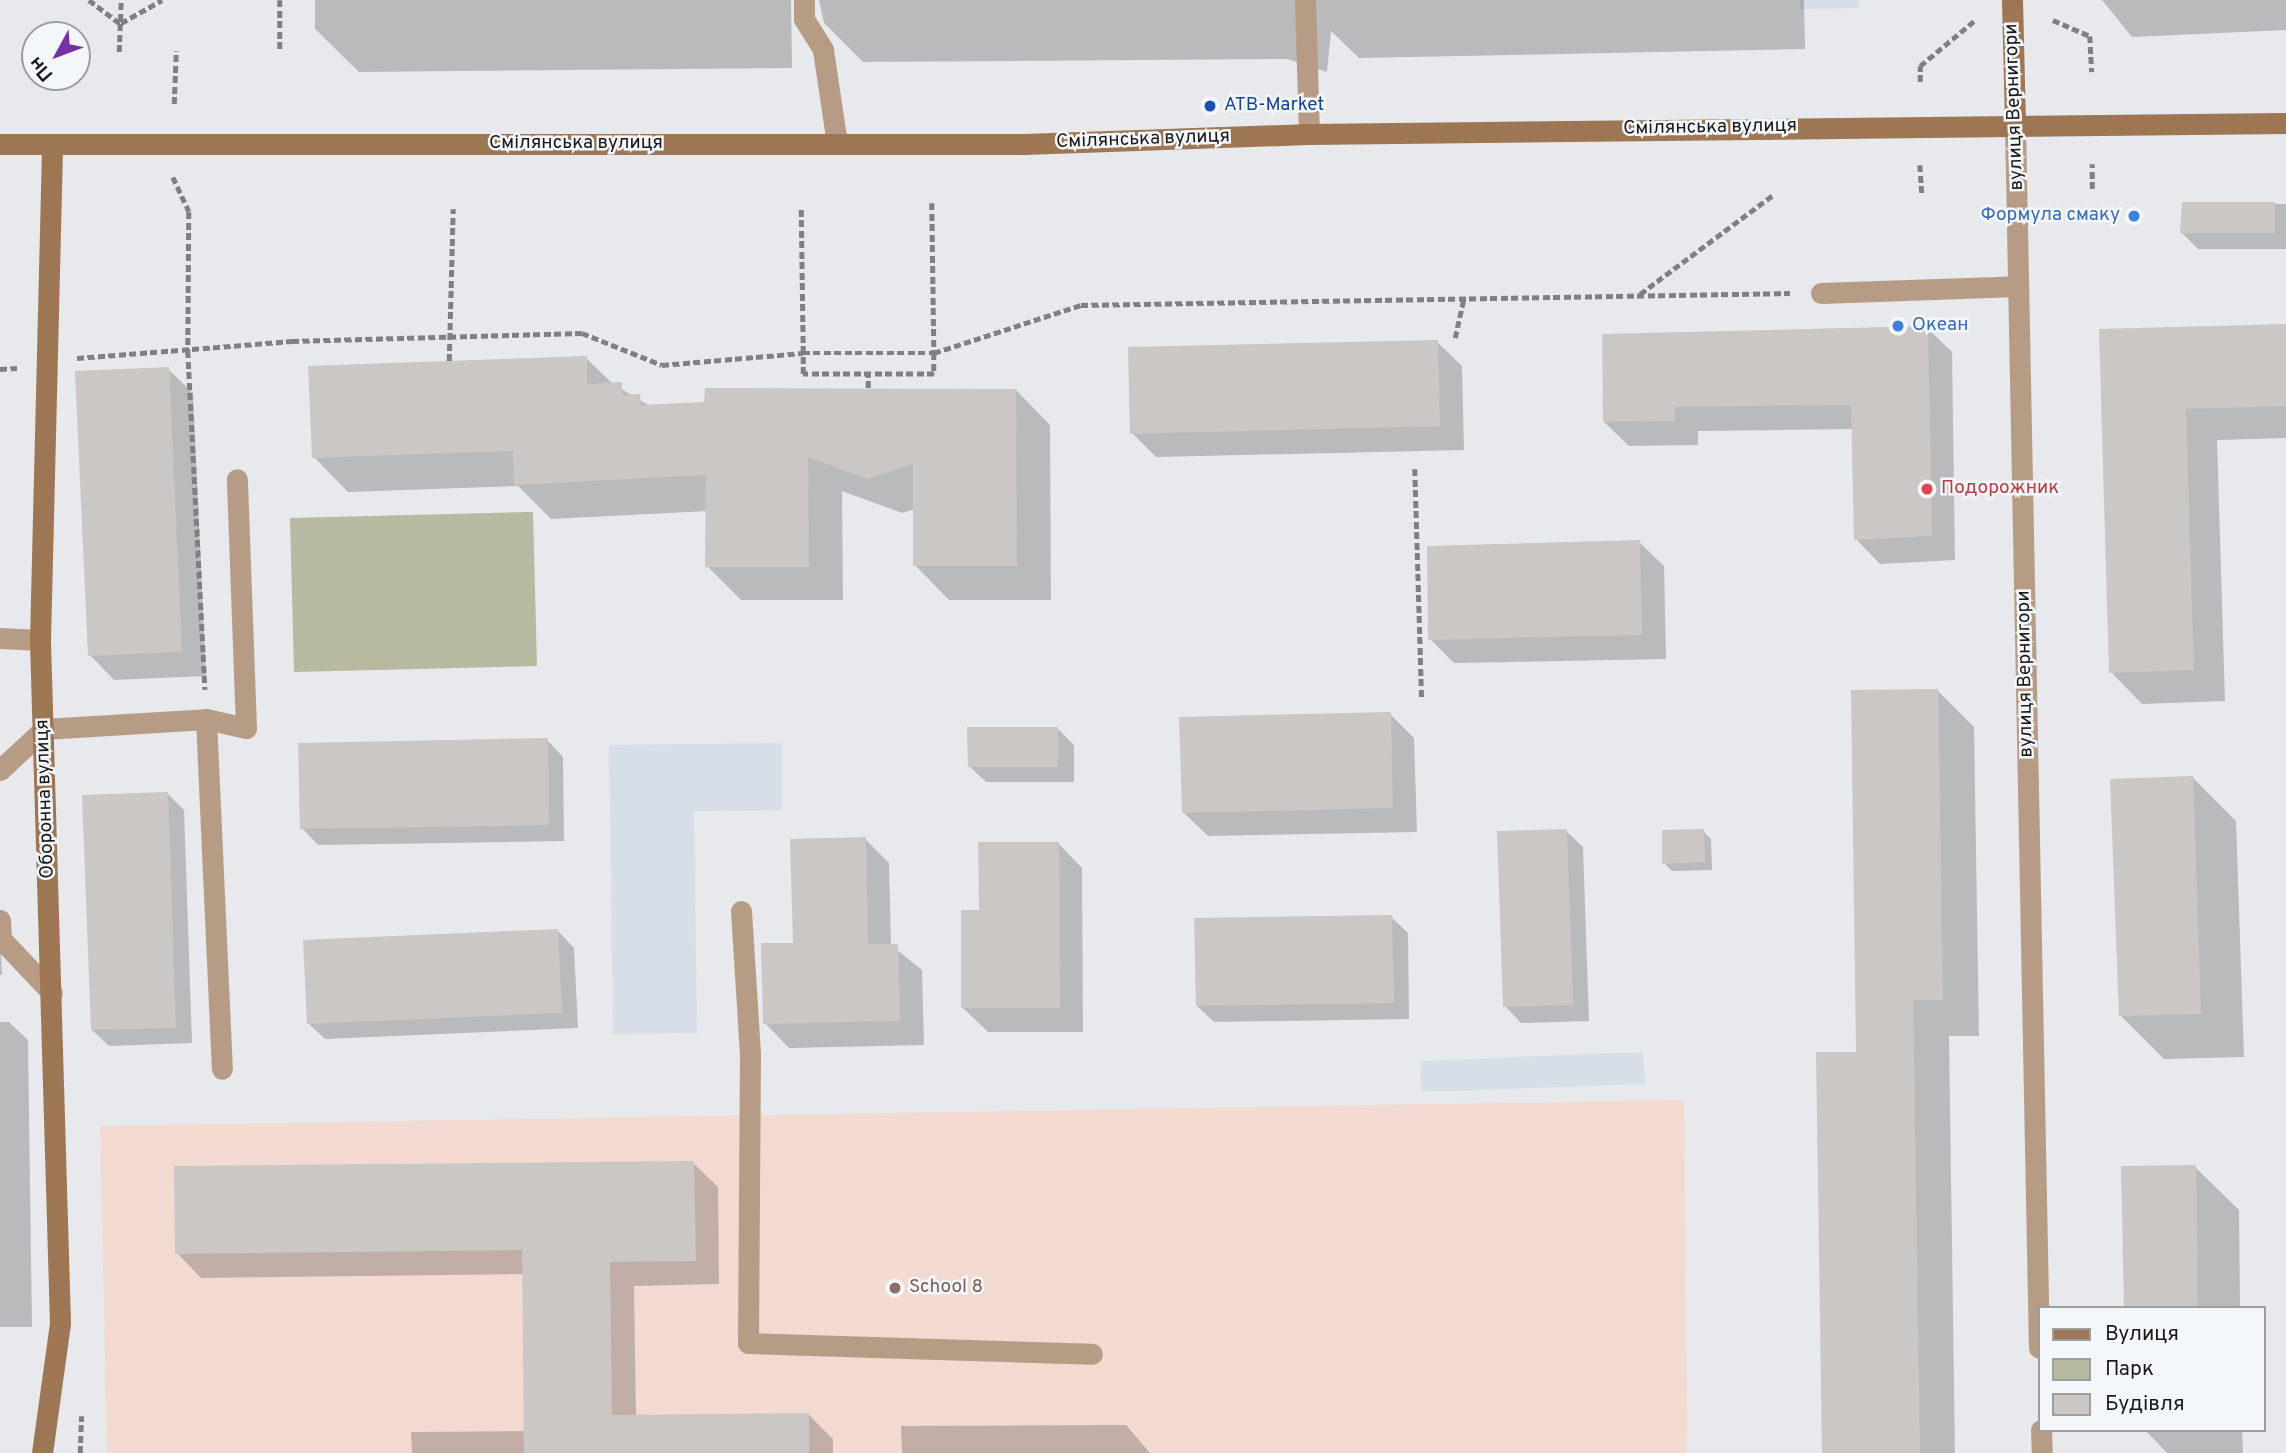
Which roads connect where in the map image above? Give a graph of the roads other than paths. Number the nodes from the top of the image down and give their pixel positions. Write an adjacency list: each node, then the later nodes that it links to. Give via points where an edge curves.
1 (804, 0): 8 (street, via 804,19 823,50)
2 (1305, 0): 6 (street)
3 (2012, 0): 5 (main road, вулиця Вернигори)
4 (2286, 123): 5 (main road, Смілянська вулиця)
5 (2015, 124): 6 (main road, Смілянська вулиця); 10 (street, вулиця Вернигори)
6 (1309, 134): 8 (main road, Смілянська вулиця)
7 (0, 144): 9 (main road, Смілянська вулиця)
8 (837, 144): 9 (main road, Смілянська вулиця)
9 (52, 145): 14 (main road, Оборонна вулиця, via 43,360)
10 (2018, 286): 11 (street); 22 (street, вулиця Вернигори)
11 (1821, 293)
12 (237, 479): 15 (street, via 246,728)
13 (0, 638): 14 (street)
14 (40, 640): 16 (main road, Оборонна вулиця)
15 (206, 719): 16 (street); 21 (street)
16 (44, 729): 17 (street); 20 (main road, Оборонна вулиця)
17 (0, 770)
18 (741, 911): 23 (street, via 750,1054 748,1343)
19 (0, 920): 20 (street, via 1,939)
20 (52, 993): 25 (main road, Оборонна вулиця, via 60,1323)
21 (222, 1069)
22 (2038, 1306)
23 (1092, 1354)
24 (2041, 1432): 26 (street)
25 (42, 1453)
26 (2042, 1453)

